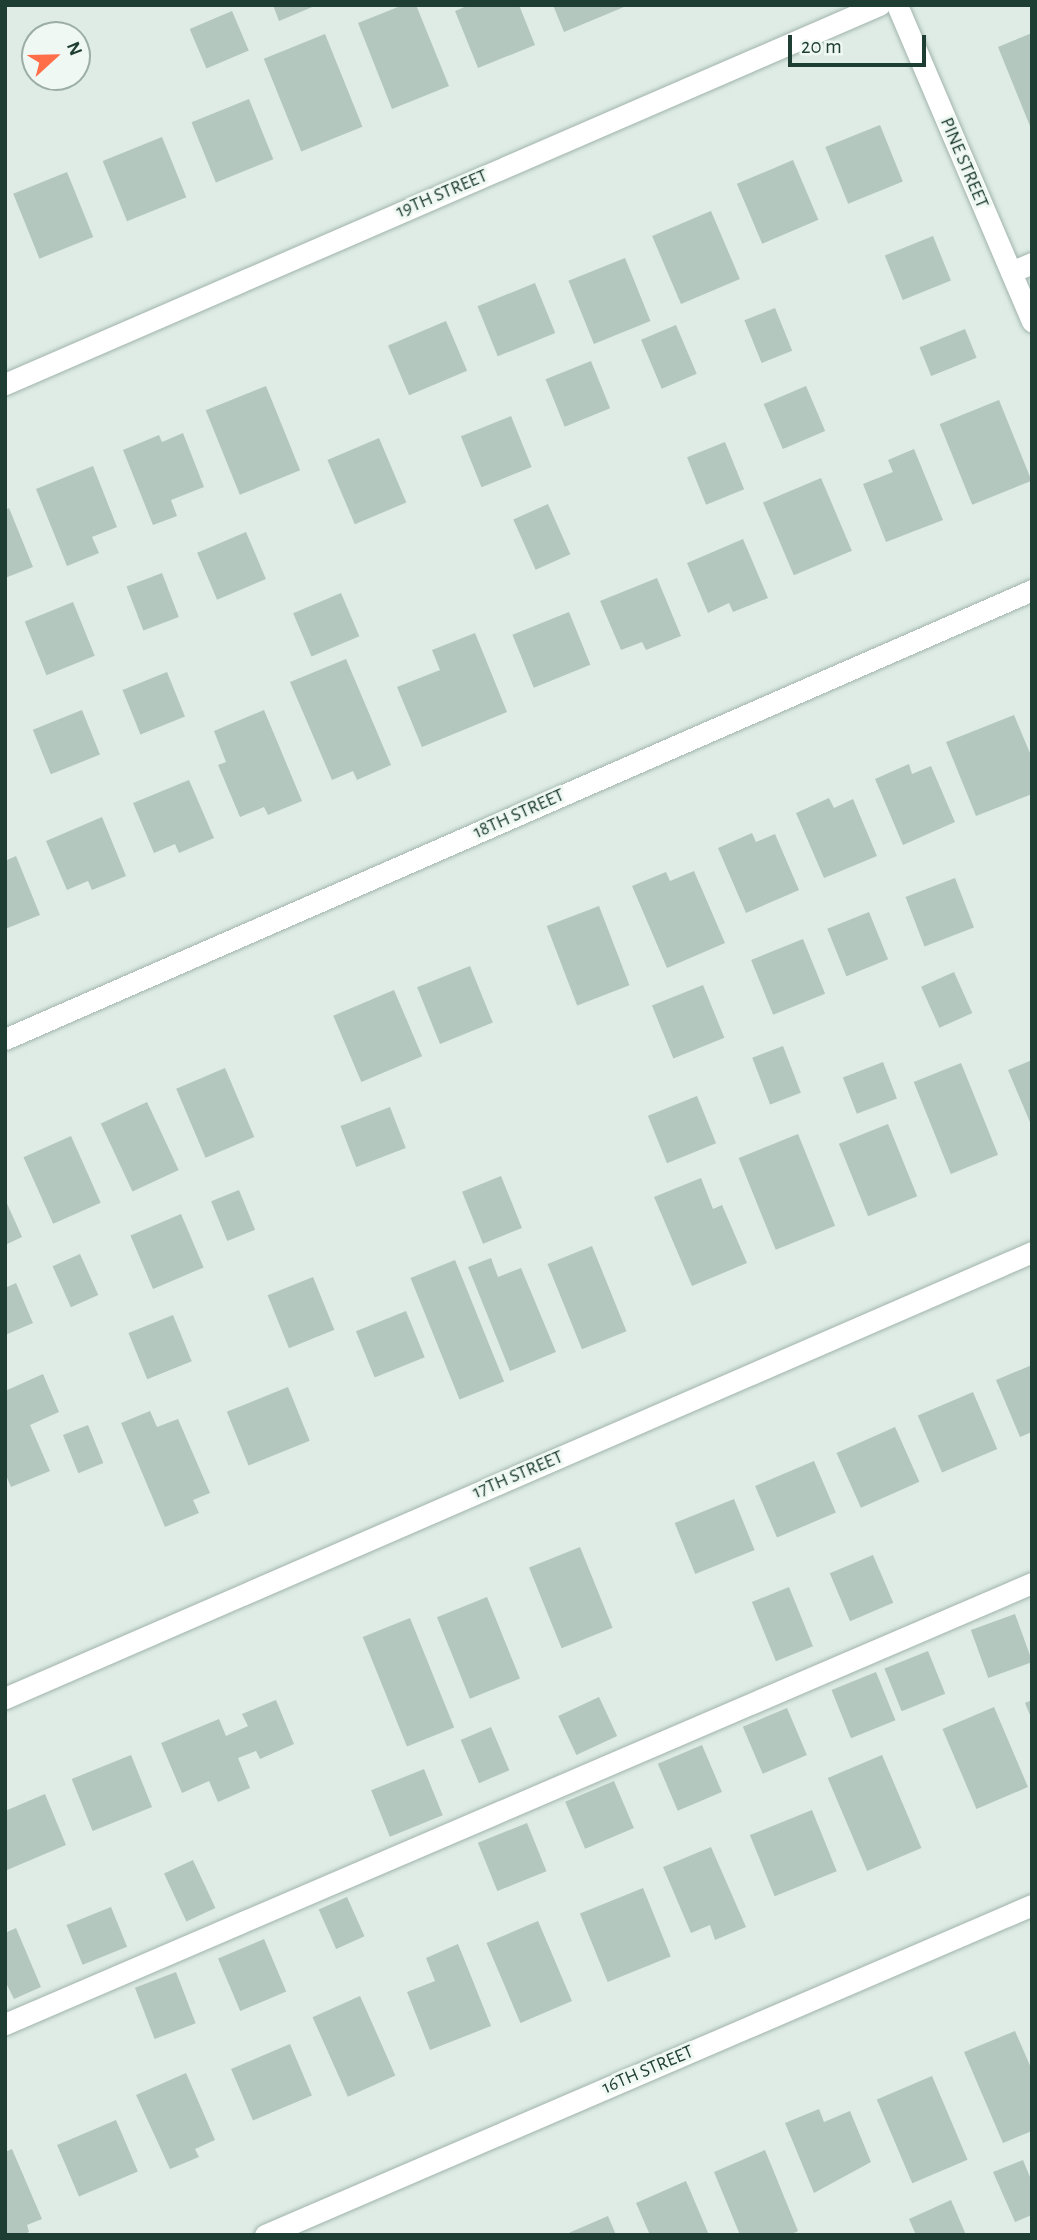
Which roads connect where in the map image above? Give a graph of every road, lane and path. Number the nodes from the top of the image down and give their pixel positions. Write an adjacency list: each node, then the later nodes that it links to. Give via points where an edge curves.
1 (879, 5): 6 (street, 19TH STREET)
2 (897, 5): 4 (street, PINE STREET)
3 (1032, 263): 4 (street)
4 (1011, 272): 5 (street, PINE STREET)
5 (1032, 321)
6 (5, 383)
7 (1032, 590): 8 (street, 18TH STREET)
8 (5, 1039)
9 (1032, 1252): 11 (street, 17TH STREET)
10 (1032, 1583): 13 (street)
11 (5, 1698)
12 (1032, 1905): 14 (street, 16TH STREET)
13 (5, 2024)
14 (265, 2235)

